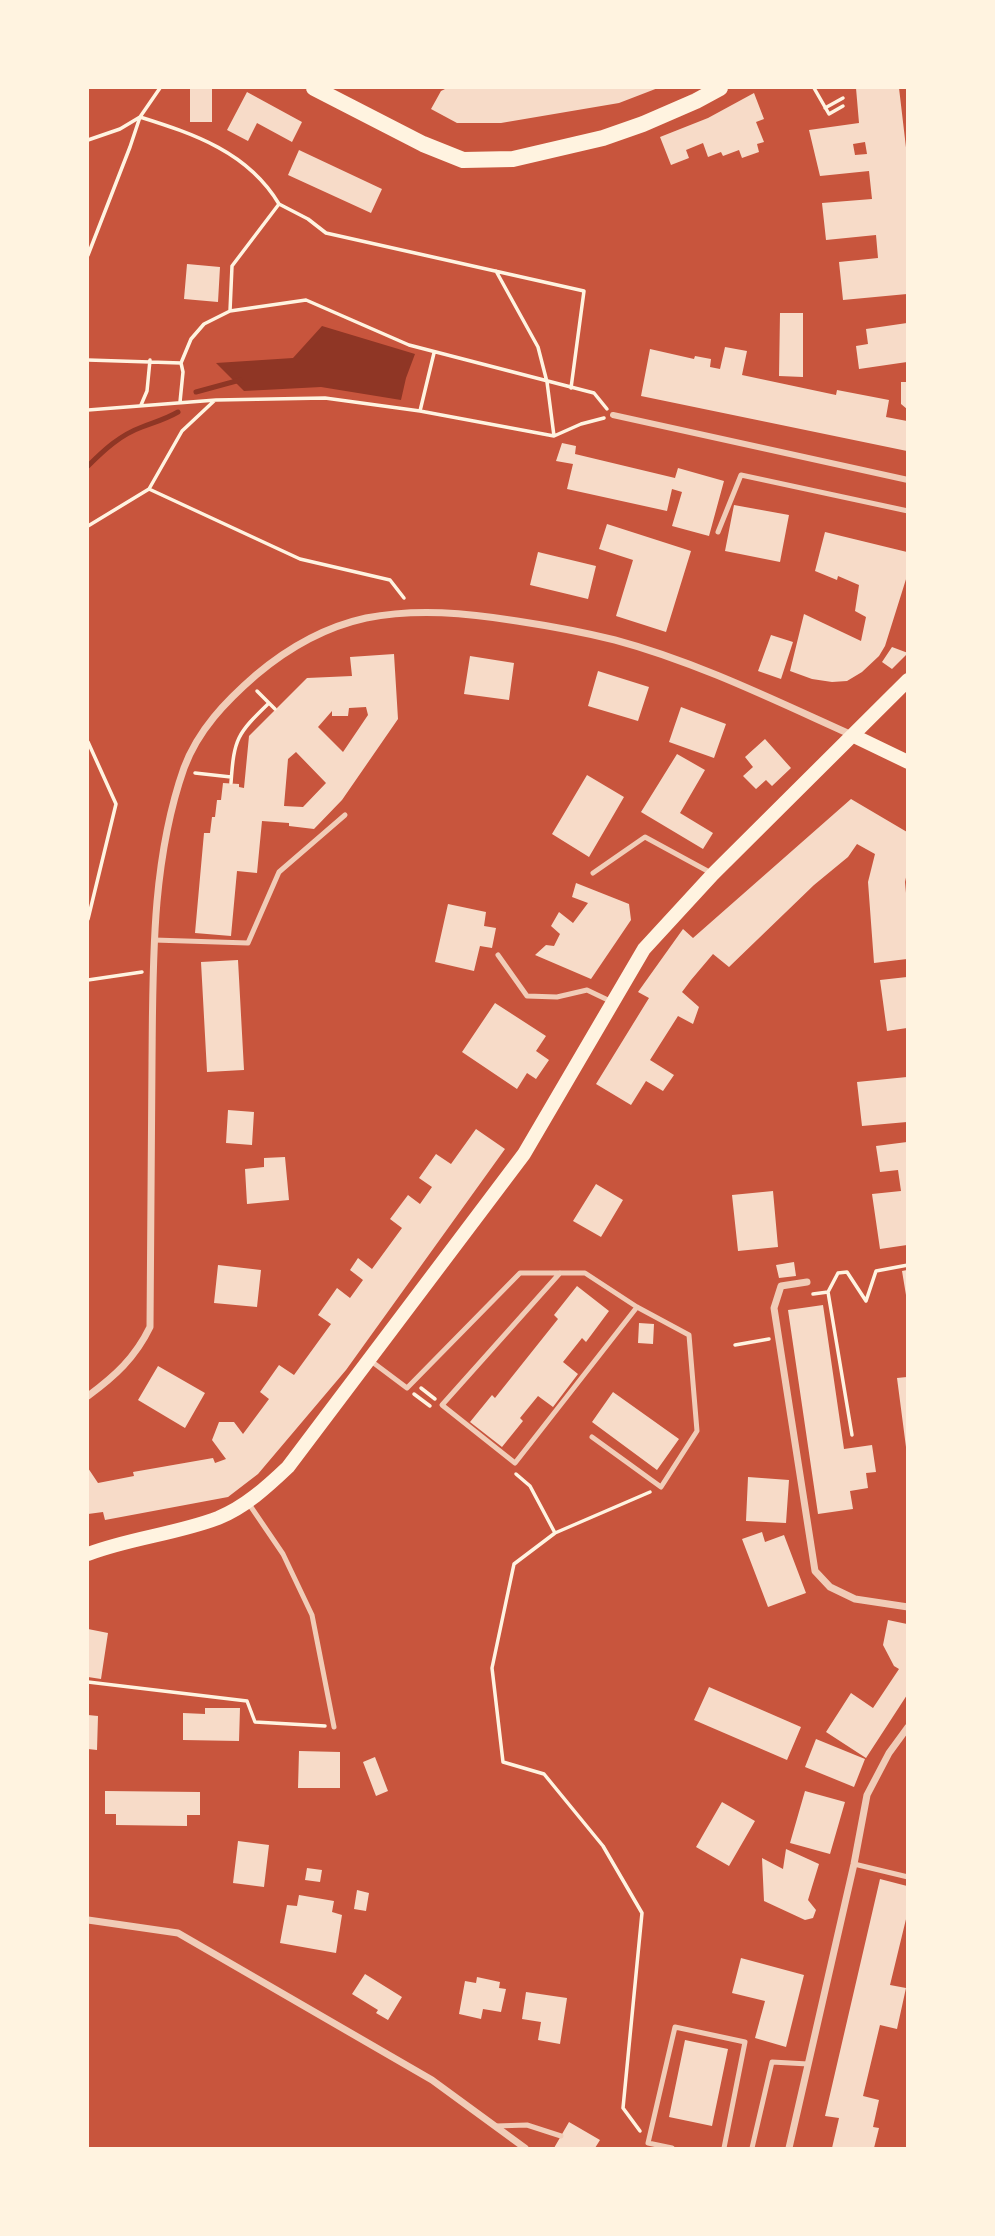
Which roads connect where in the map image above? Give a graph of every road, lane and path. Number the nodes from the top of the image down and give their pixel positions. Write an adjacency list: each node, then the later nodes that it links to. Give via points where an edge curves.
1 (160, 88): 8 (path)
2 (314, 88): 3 (main road, via 463,160 513,159 603,138)
3 (720, 88)
4 (814, 88): 7 (path)
5 (843, 98): 7 (path)
6 (843, 106): 7 (path, via 829,114)
7 (825, 108)
8 (140, 117): 9 (path, via 120,130); 10 (path, via 194,134 225,151 251,169); 11 (path)
9 (88, 140)
10 (279, 204): 12 (path, via 326,233); 13 (path, via 232,266)
11 (88, 255)
12 (496, 271): 18 (path, via 538,347); 19 (path, via 584,291)
13 (230, 312): 14 (path, via 306,300); 17 (path, via 204,324 191,339)
14 (434, 353): 18 (path); 24 (path)
15 (88, 360): 16 (path)
16 (150, 360): 17 (path); 22 (path)
17 (181, 363): 21 (path)
18 (547, 382): 19 (path); 26 (path)
19 (571, 388): 25 (path, via 594,393)
20 (216, 400): 21 (path); 24 (path, via 325,398); 28 (path, via 182,431)
21 (180, 403): 22 (path)
22 (141, 405): 23 (path)
23 (88, 410)
24 (420, 411): 26 (path)
25 (613, 415): 26 (path); 27 (street)
26 (554, 436)
27 (908, 480)
28 (149, 489): 30 (path); 32 (path, via 300,559 390,580)
29 (908, 511): 31 (lane, via 741,475)
30 (88, 526)
31 (718, 532)
32 (404, 598)
33 (908, 680): 37 (main road)
34 (257, 691): 35 (path)
35 (269, 703): 36 (path); 41 (path, via 234,745)
36 (275, 709)
37 (854, 736): 39 (main road); 45 (main road); 47 (street, via 680,662 614,640 449,612 365,618 326,631 273,661 223,707 195,744 172,811)
38 (88, 742): 46 (path, via 116,804)
39 (908, 762)
40 (194, 773): 41 (path)
41 (231, 777): 42 (path)
42 (231, 783)
43 (345, 815): 47 (lane, via 279,872 247,943)
44 (593, 873): 45 (lane, via 645,836)
45 (713, 874): 51 (main road, via 644,949)
46 (88, 919)
47 (153, 940): 62 (street, via 150,1327 117,1375)
48 (498, 955): 51 (lane, via 527,996 557,997 587,990)
49 (142, 972): 50 (path)
50 (88, 980)
51 (613, 1003): 60 (main road, via 524,1154)
52 (908, 1265): 55 (path, via 876,1271 866,1301 846,1272 838,1273)
53 (560, 1273): 57 (lane, via 585,1273); 61 (lane, via 520,1273); 63 (lane)
54 (807, 1282): 69 (street, via 781,1286 774,1308 815,1571 830,1587 855,1599)
55 (828, 1292): 56 (path); 64 (path)
56 (809, 1294)
57 (636, 1307): 63 (lane, via 515,1463); 66 (lane, via 689,1335 697,1431)
58 (757, 1341): 59 (path)
59 (735, 1345)
60 (369, 1360): 61 (lane, via 407,1388); 67 (main road, via 288,1467)
61 (413, 1381): 63 (path)
62 (88, 1396)
63 (442, 1405)
64 (852, 1435)
65 (592, 1437): 66 (lane)
66 (661, 1487): 79 (path, via 555,1533 514,1564 492,1668 503,1762 544,1774 603,1846 642,1913 623,2108)
67 (247, 1501): 68 (main road, via 219,1517); 71 (lane, via 283,1554 312,1615)
68 (88, 1553)
69 (908, 1607)
70 (88, 1682): 71 (path, via 247,1701 255,1722)
71 (334, 1727)
72 (908, 1727): 73 (street, via 867,1795)
73 (854, 1864): 74 (lane); 76 (street)
74 (908, 1877)
75 (88, 1920): 77 (street, via 178,1933 432,2080)
76 (808, 2064): 83 (lane, via 772,2062); 84 (street)
77 (495, 2126): 78 (lane, via 527,2125); 80 (street)
78 (561, 2136)
79 (648, 2143): 81 (lane); 82 (lane, via 674,2027 745,2042)
80 (525, 2148)
81 (672, 2148)
82 (724, 2148)
83 (752, 2148)
84 (789, 2148)

